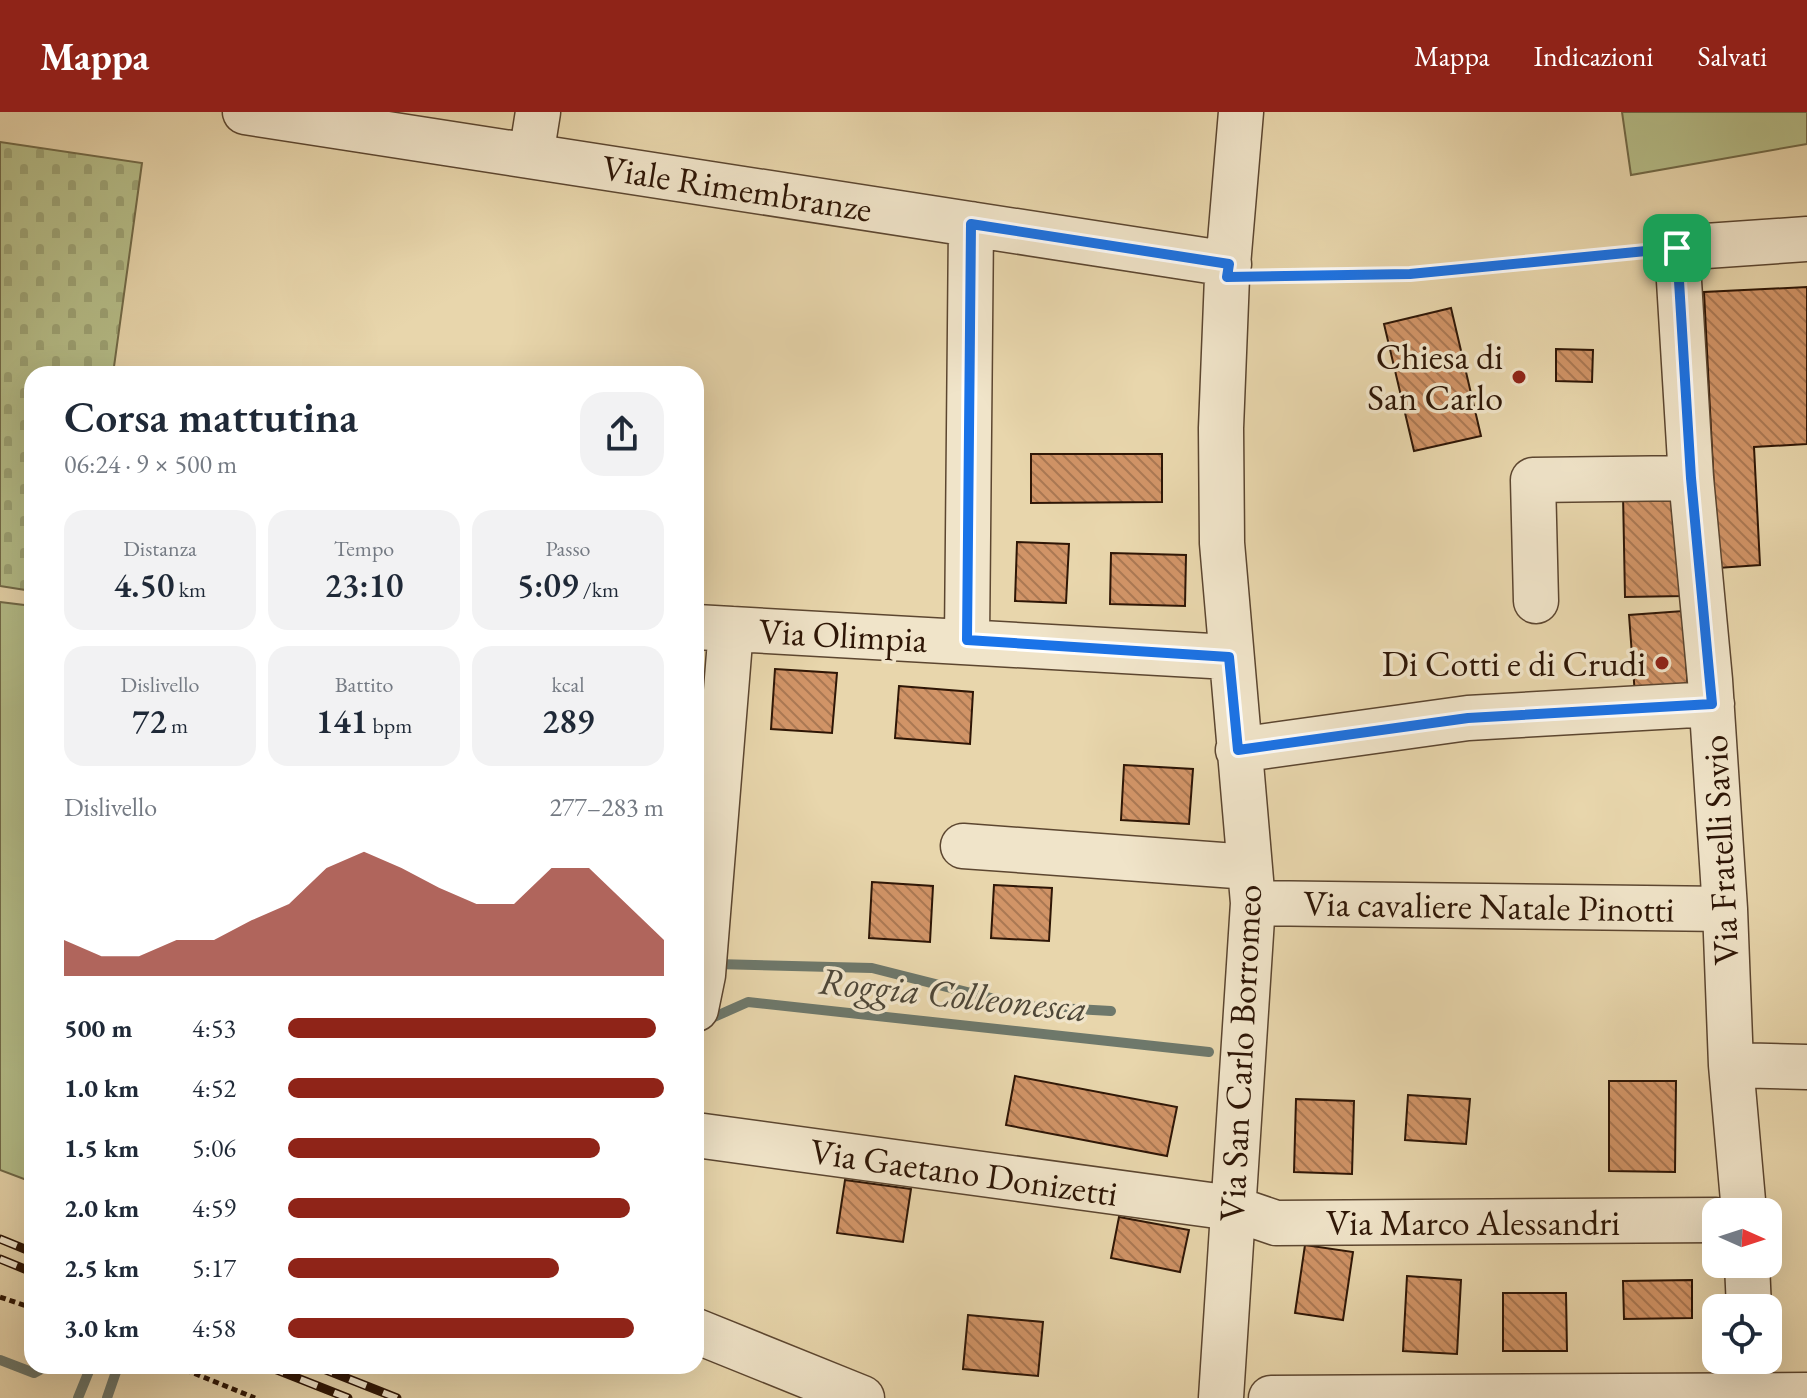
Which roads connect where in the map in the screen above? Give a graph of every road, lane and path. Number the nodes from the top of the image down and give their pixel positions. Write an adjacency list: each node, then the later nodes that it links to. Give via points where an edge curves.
1 (245, 112): 4 (street, Viale Rimembranze)
2 (538, 112): 4 (street)
3 (1241, 112): 8 (street, Via San Carlo Borromeo)
4 (531, 156): 5 (street, Viale Rimembranze)
5 (971, 224): 8 (street, Viale Rimembranze); 12 (street)
6 (1807, 239): 7 (street)
7 (1677, 248): 8 (path, via 1410,274); 9 (street, Via Fratelli Savio)
8 (1228, 271): 13 (street, Via San Carlo Borromeo, via 1221,428)
9 (1691, 478): 10 (street, via 1533,480); 14 (street, Via Fratelli Savio)
10 (1536, 601)
11 (714, 628): 12 (street, Via Olimpia); 17 (street)
12 (967, 640): 13 (street, Via Olimpia)
13 (1229, 657): 15 (street, Via San Carlo Borromeo)
14 (1712, 704): 15 (street, via 1468,718); 19 (street, Via Fratelli Savio)
15 (1238, 750): 18 (street, Via San Carlo Borromeo)
16 (963, 846): 18 (street, Via cavaliere Natale Pinotti)
17 (704, 867)
18 (1251, 885): 19 (street, Via cavaliere Natale Pinotti); 24 (street, Via San Carlo Borromeo)
19 (1725, 909): 20 (street, Via Fratelli Savio)
20 (1731, 1065): 21 (street); 23 (street, Via Fratelli Savio)
21 (1807, 1067)
22 (704, 1136): 24 (street, Via Gaetano Donizetti)
23 (1743, 1198)
24 (1232, 1208): 25 (street, Via Marco Alessandri, via 1276,1223); 35 (street, Via San Carlo Borromeo)
25 (1702, 1220)
26 (0, 1297): 27 (path)
27 (24, 1305)
28 (704, 1334): 34 (street)
29 (196, 1374): 33 (path)
30 (1752, 1377): 31 (street); 32 (street)
31 (1807, 1395)
32 (1374, 1397): 36 (street)
33 (255, 1398)
34 (862, 1398)
35 (1221, 1398)
36 (1271, 1398)

